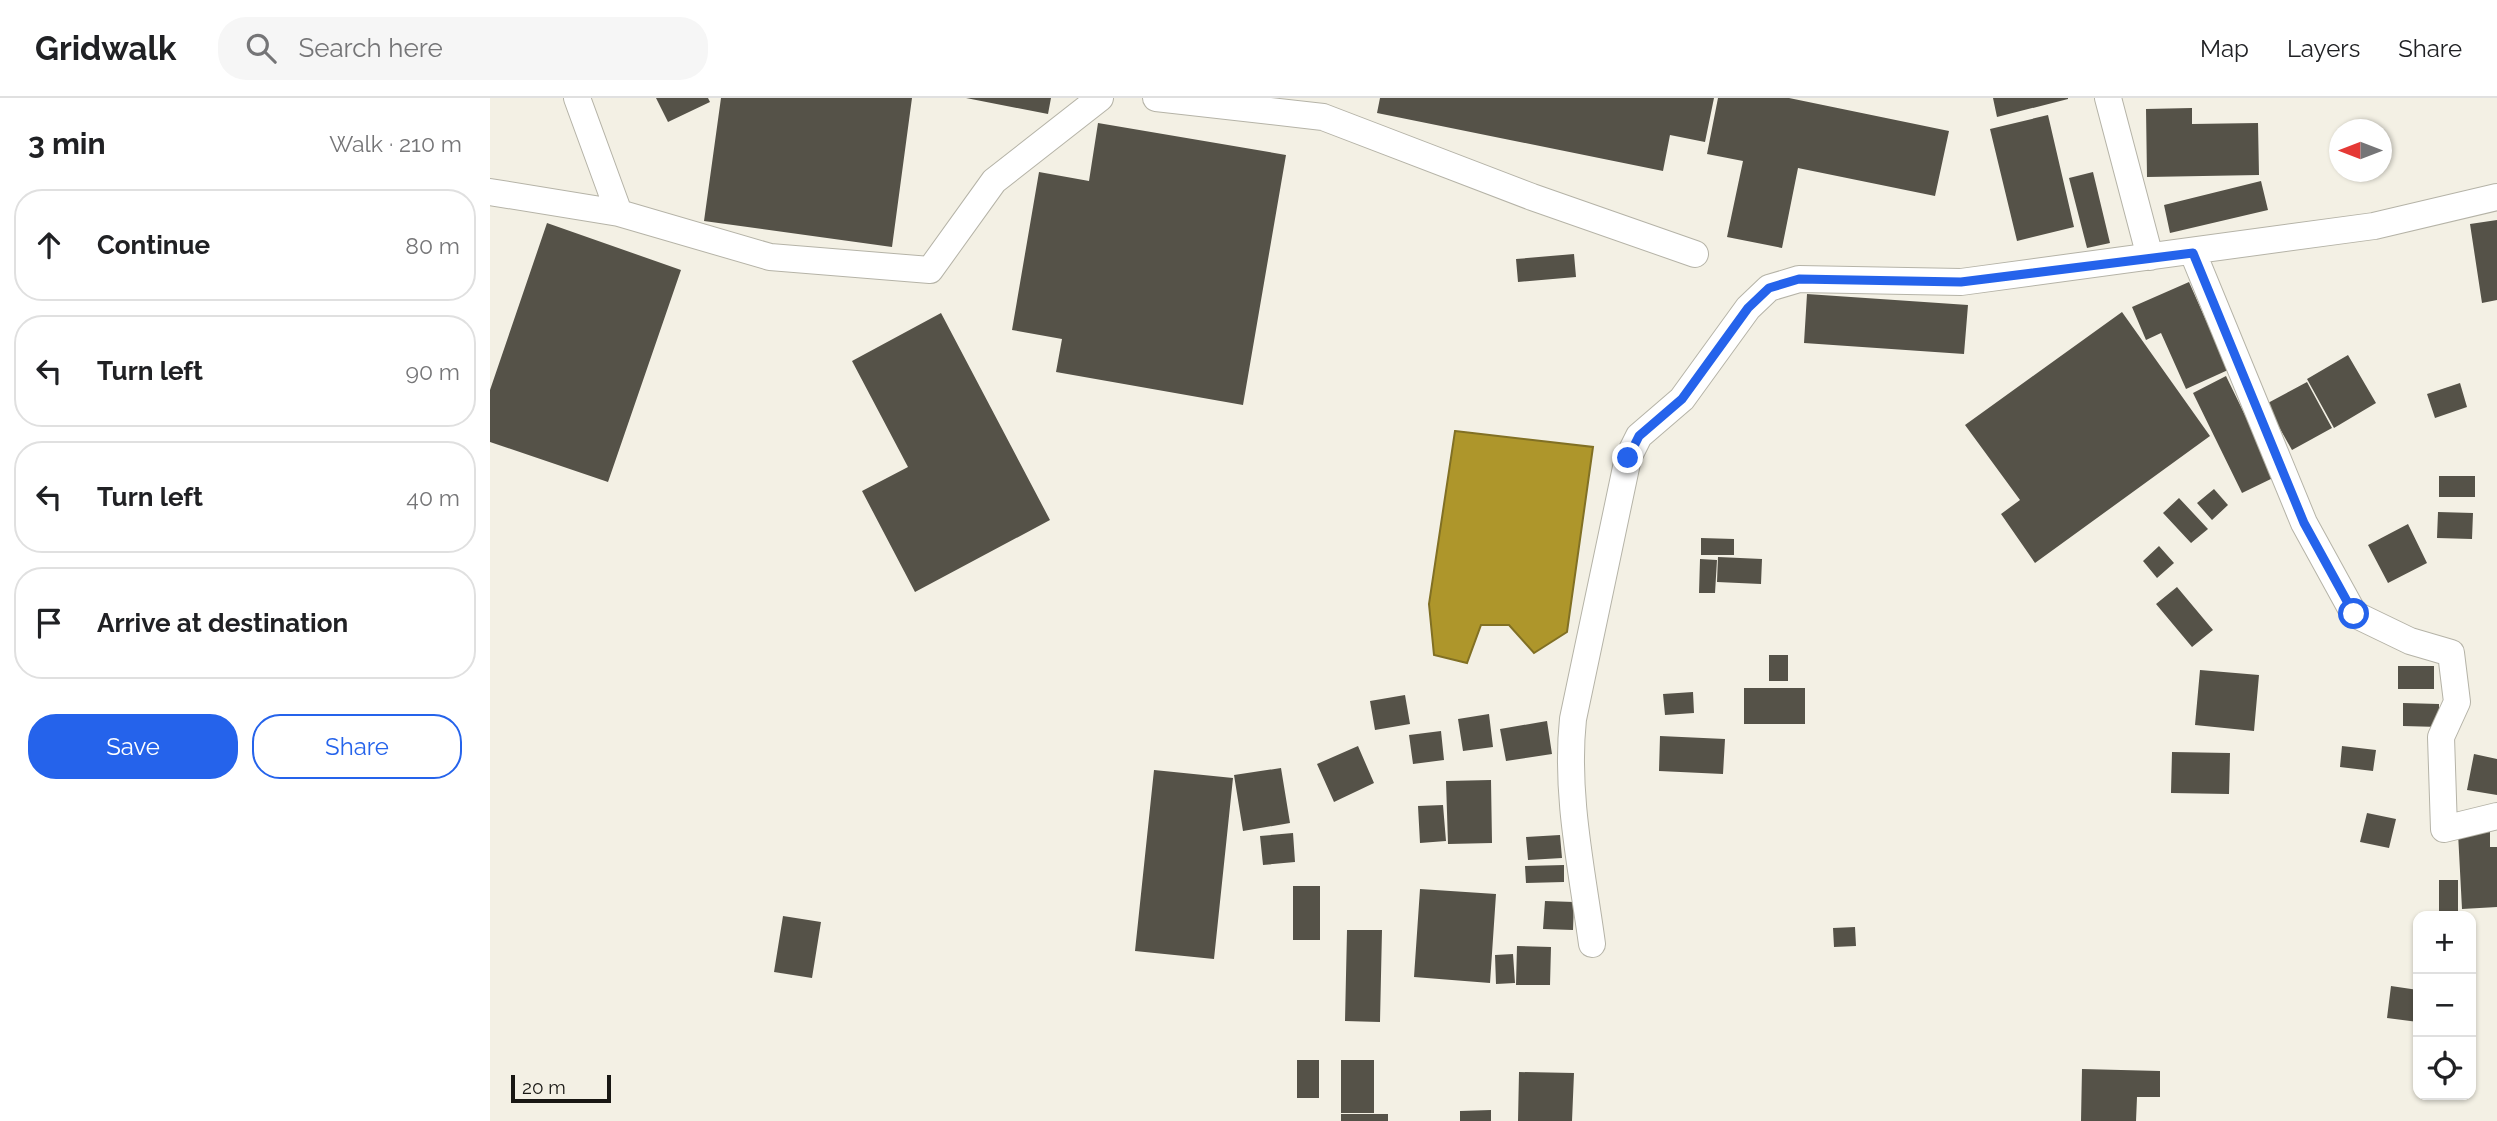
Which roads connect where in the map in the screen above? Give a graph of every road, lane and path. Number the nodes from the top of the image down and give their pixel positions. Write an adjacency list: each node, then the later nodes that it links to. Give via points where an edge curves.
1 (577, 98): 7 (street)
2 (1100, 98): 7 (street, via 994,181 930,270 769,257)
3 (1156, 98): 9 (street, via 1324,117)
4 (2108, 98): 10 (street)
5 (490, 192): 7 (street)
6 (2497, 197): 8 (street, via 2374,226)
7 (619, 213)
8 (2193, 253): 10 (street); 11 (street, via 2304,523 2354,614 2410,641 2451,653 2457,702 2441,737 2444,829)
9 (1695, 254)
10 (2150, 257): 12 (street, via 1961,282 1799,279 1769,288 1748,308 1682,399 1639,436 1628,458 1569,752)
11 (2497, 816)
12 (1592, 944)

